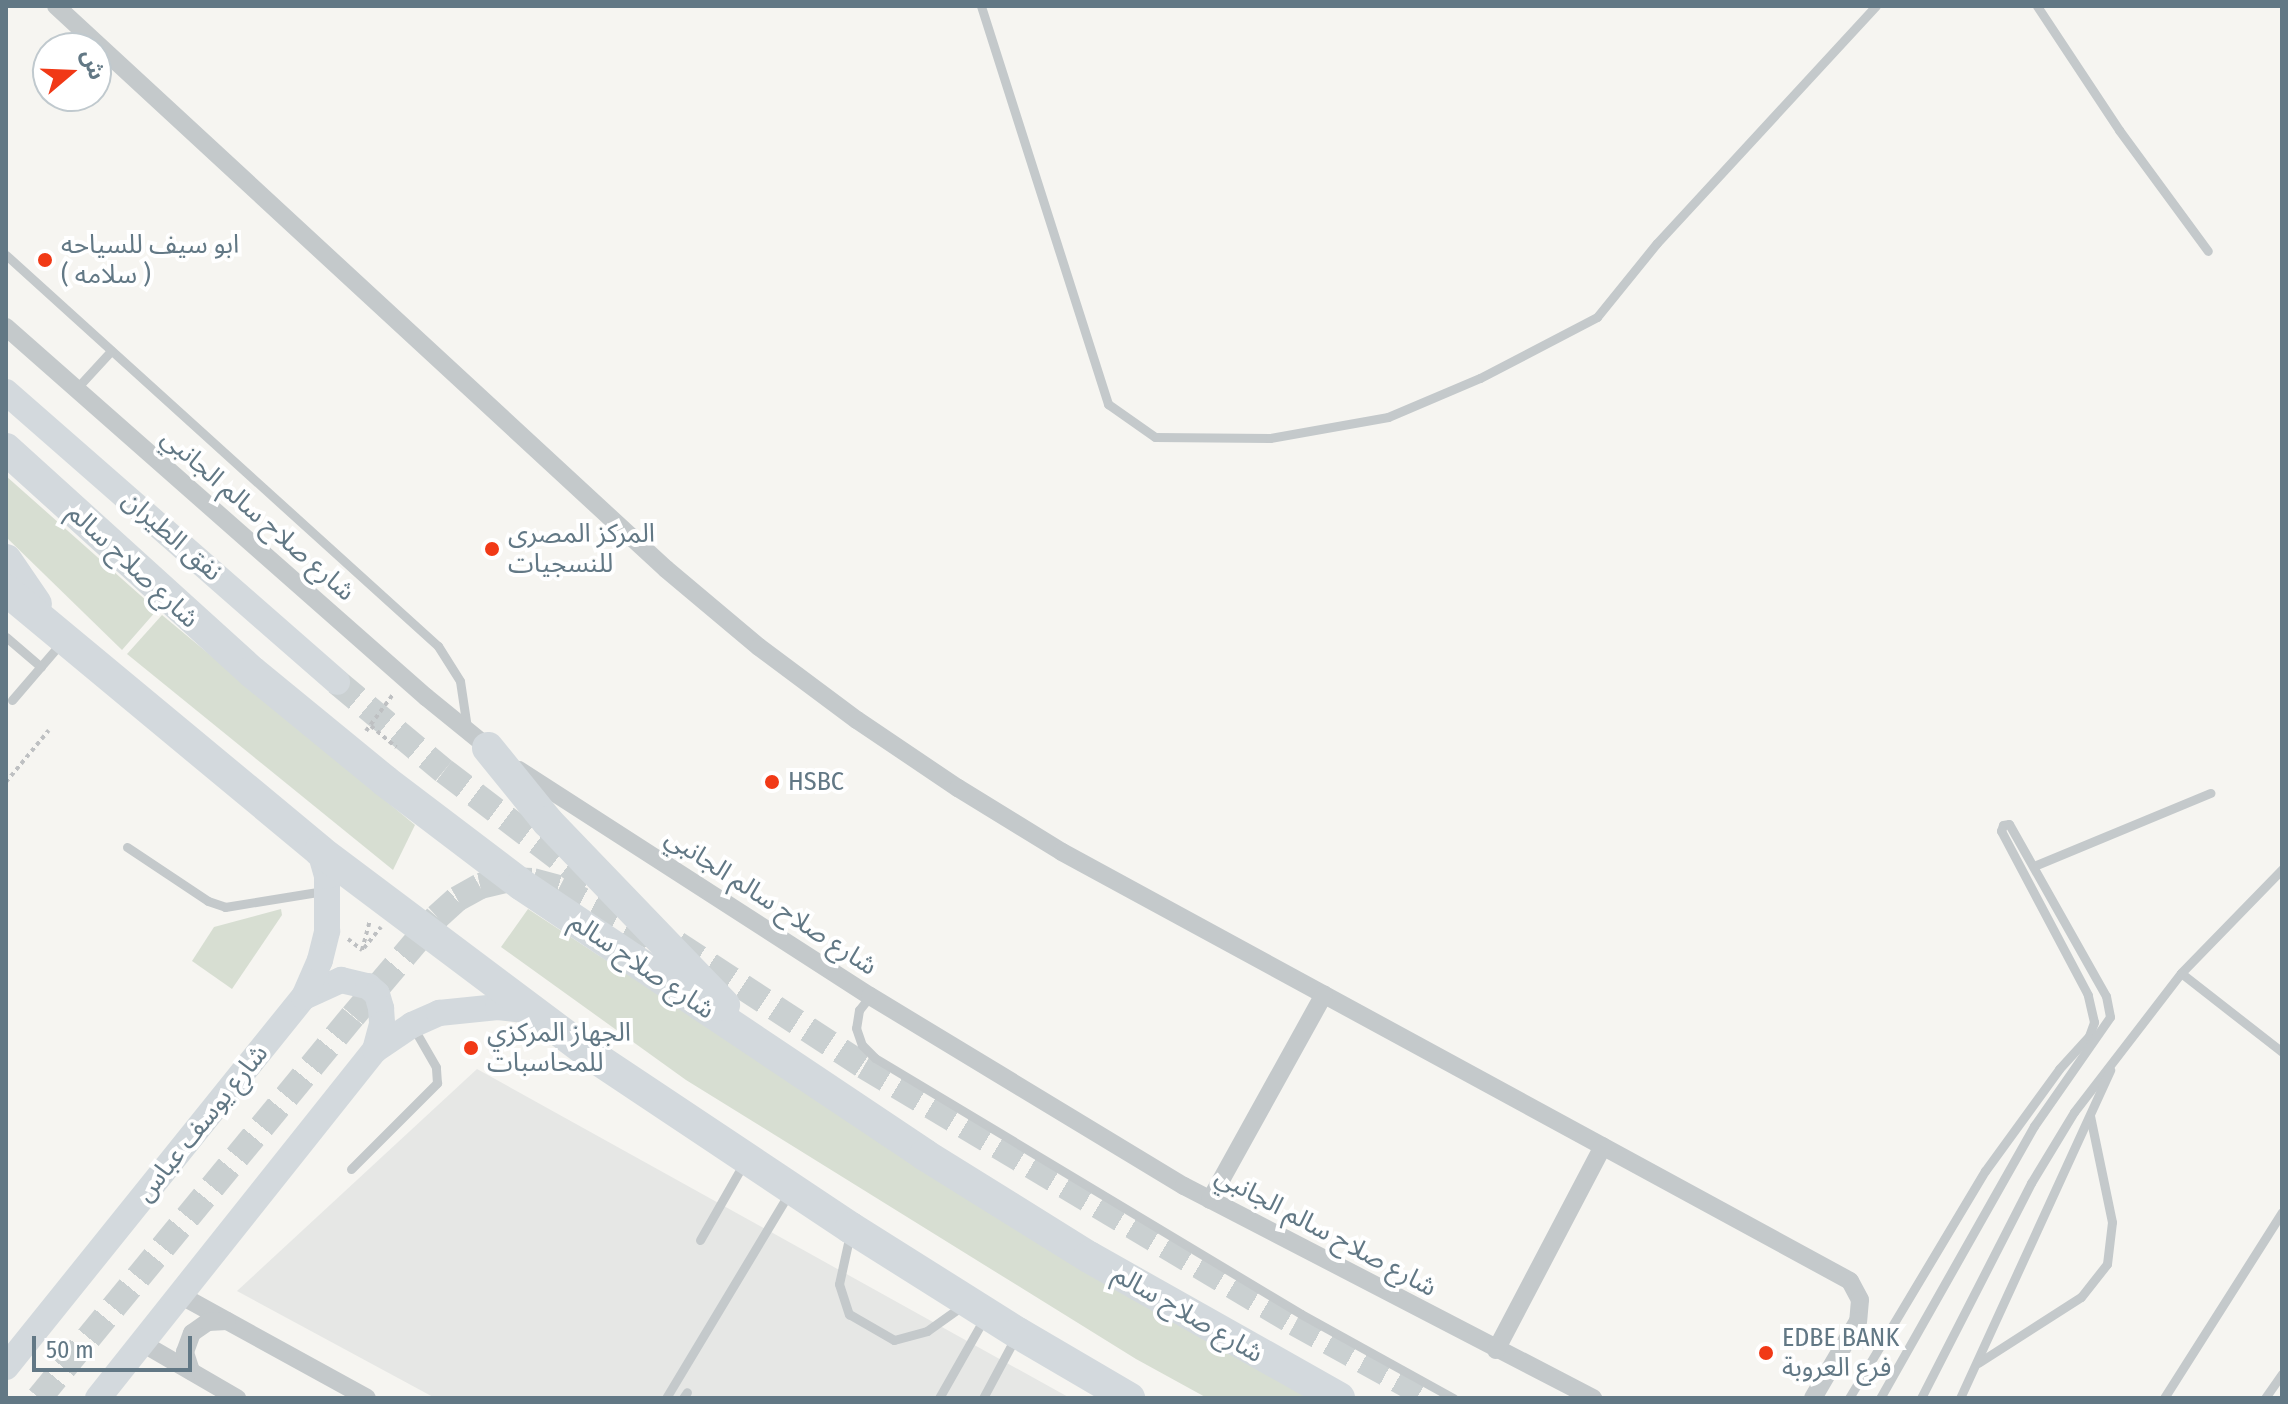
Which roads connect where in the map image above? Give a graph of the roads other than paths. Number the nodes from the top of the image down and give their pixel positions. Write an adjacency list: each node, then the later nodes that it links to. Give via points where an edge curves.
1 (56, 6): 27 (street, via 666,569 759,647 869,729 1009,821)
2 (981, 6): 3 (lane, via 1108,404 1155,437 1270,438 1388,417 1480,378 1597,317 1657,243)
3 (1876, 6)
4 (2037, 6): 5 (lane)
5 (2208, 251)
6 (6, 255): 8 (lane)
7 (6, 327): 9 (street, شارع صلاح سالم الجانبي)
8 (111, 351): 9 (lane); 19 (lane, via 438,646 460,681)
9 (76, 389): 19 (street, شارع صلاح سالم الجانبي)
10 (6, 392): 17 (main road, نفق الطيران)
11 (6, 449): 32 (highway, شارع صلاح سالم, via 208,635 349,753 534,893)
12 (6, 560): 14 (highway)
13 (6, 590): 14 (highway)
14 (54, 631): 16 (lane); 22 (highway)
15 (6, 637): 16 (lane)
16 (41, 667): 18 (lane)
17 (337, 682)
18 (12, 700)
19 (478, 740): 28 (street, شارع صلاح سالم الجانبي, via 548,791); 32 (highway, via 548,822)
20 (2210, 793): 23 (lane)
21 (127, 847): 25 (lane, via 225,907)
22 (320, 851): 25 (main road, شارع يوسف عباس); 30 (highway)
23 (2034, 866): 66 (lane, via 2012,825 2003,825 2001,831 2093,1008 2089,1036 1985,1171); 67 (lane, via 2106,996 2110,1017 2034,1126)
24 (2282, 869): 26 (lane)
25 (327, 890): 29 (main road, شارع يوسف عباس, via 327,931)
26 (2181, 973): 34 (lane); 35 (lane)
27 (1324, 994): 37 (street); 41 (street)
28 (870, 996): 41 (street, شارع صلاح سالم الجانبي); 63 (lane, via 859,1010 856,1028 862,1045 875,1058 1235,1276)
29 (304, 997): 33 (main road, via 341,980 368,986 381,1008); 52 (main road, شارع يوسف عباس)
30 (532, 1011): 31 (main road, via 469,1008); 38 (highway)
31 (412, 1025): 33 (main road); 39 (lane, via 436,1067 437,1083)
32 (765, 1048): 62 (highway, شارع صلاح سالم, via 1089,1257)
33 (375, 1050): 45 (main road)
34 (2282, 1052)
35 (2112, 1065): 36 (lane); 68 (lane, via 2074,1112 2031,1183)
36 (2090, 1116): 51 (lane); 51 (lane, via 2112,1222 2107,1264 2081,1297)
37 (1603, 1146): 50 (street); 65 (street, via 1850,1281 1860,1300 1858,1321)
38 (746, 1158): 40 (highway); 44 (lane)
39 (351, 1169)
40 (792, 1189): 43 (highway); 58 (lane)
41 (1210, 1200): 50 (street, شارع صلاح سالم الجانبي)
42 (2282, 1212): 70 (lane)
43 (851, 1228): 46 (highway); 46 (lane, via 839,1284 849,1314 894,1340)
44 (700, 1240)
45 (180, 1295): 47 (street); 49 (main road)
46 (977, 1308): 48 (highway); 59 (lane)
47 (227, 1321): 53 (street, via 208,1322 192,1333 185,1352); 57 (street)
48 (1018, 1333): 60 (lane); 61 (highway)
49 (142, 1343): 53 (street); 55 (main road)
50 (1496, 1350): 64 (street, شارع صلاح سالم الجانبي)
51 (1978, 1363): 69 (lane)
52 (6, 1367)
53 (191, 1371): 56 (street)
54 (2282, 1374): 71 (lane)
55 (98, 1398)
56 (237, 1398)
57 (367, 1398)
58 (666, 1398)
59 (939, 1398)
60 (983, 1398)
61 (1129, 1398)
62 (1339, 1398)
63 (1453, 1398)
64 (1593, 1398)
65 (1813, 1398)
66 (1849, 1398)
67 (1880, 1398)
68 (1921, 1398)
69 (1960, 1398)
70 (2164, 1398)
71 (2265, 1398)

